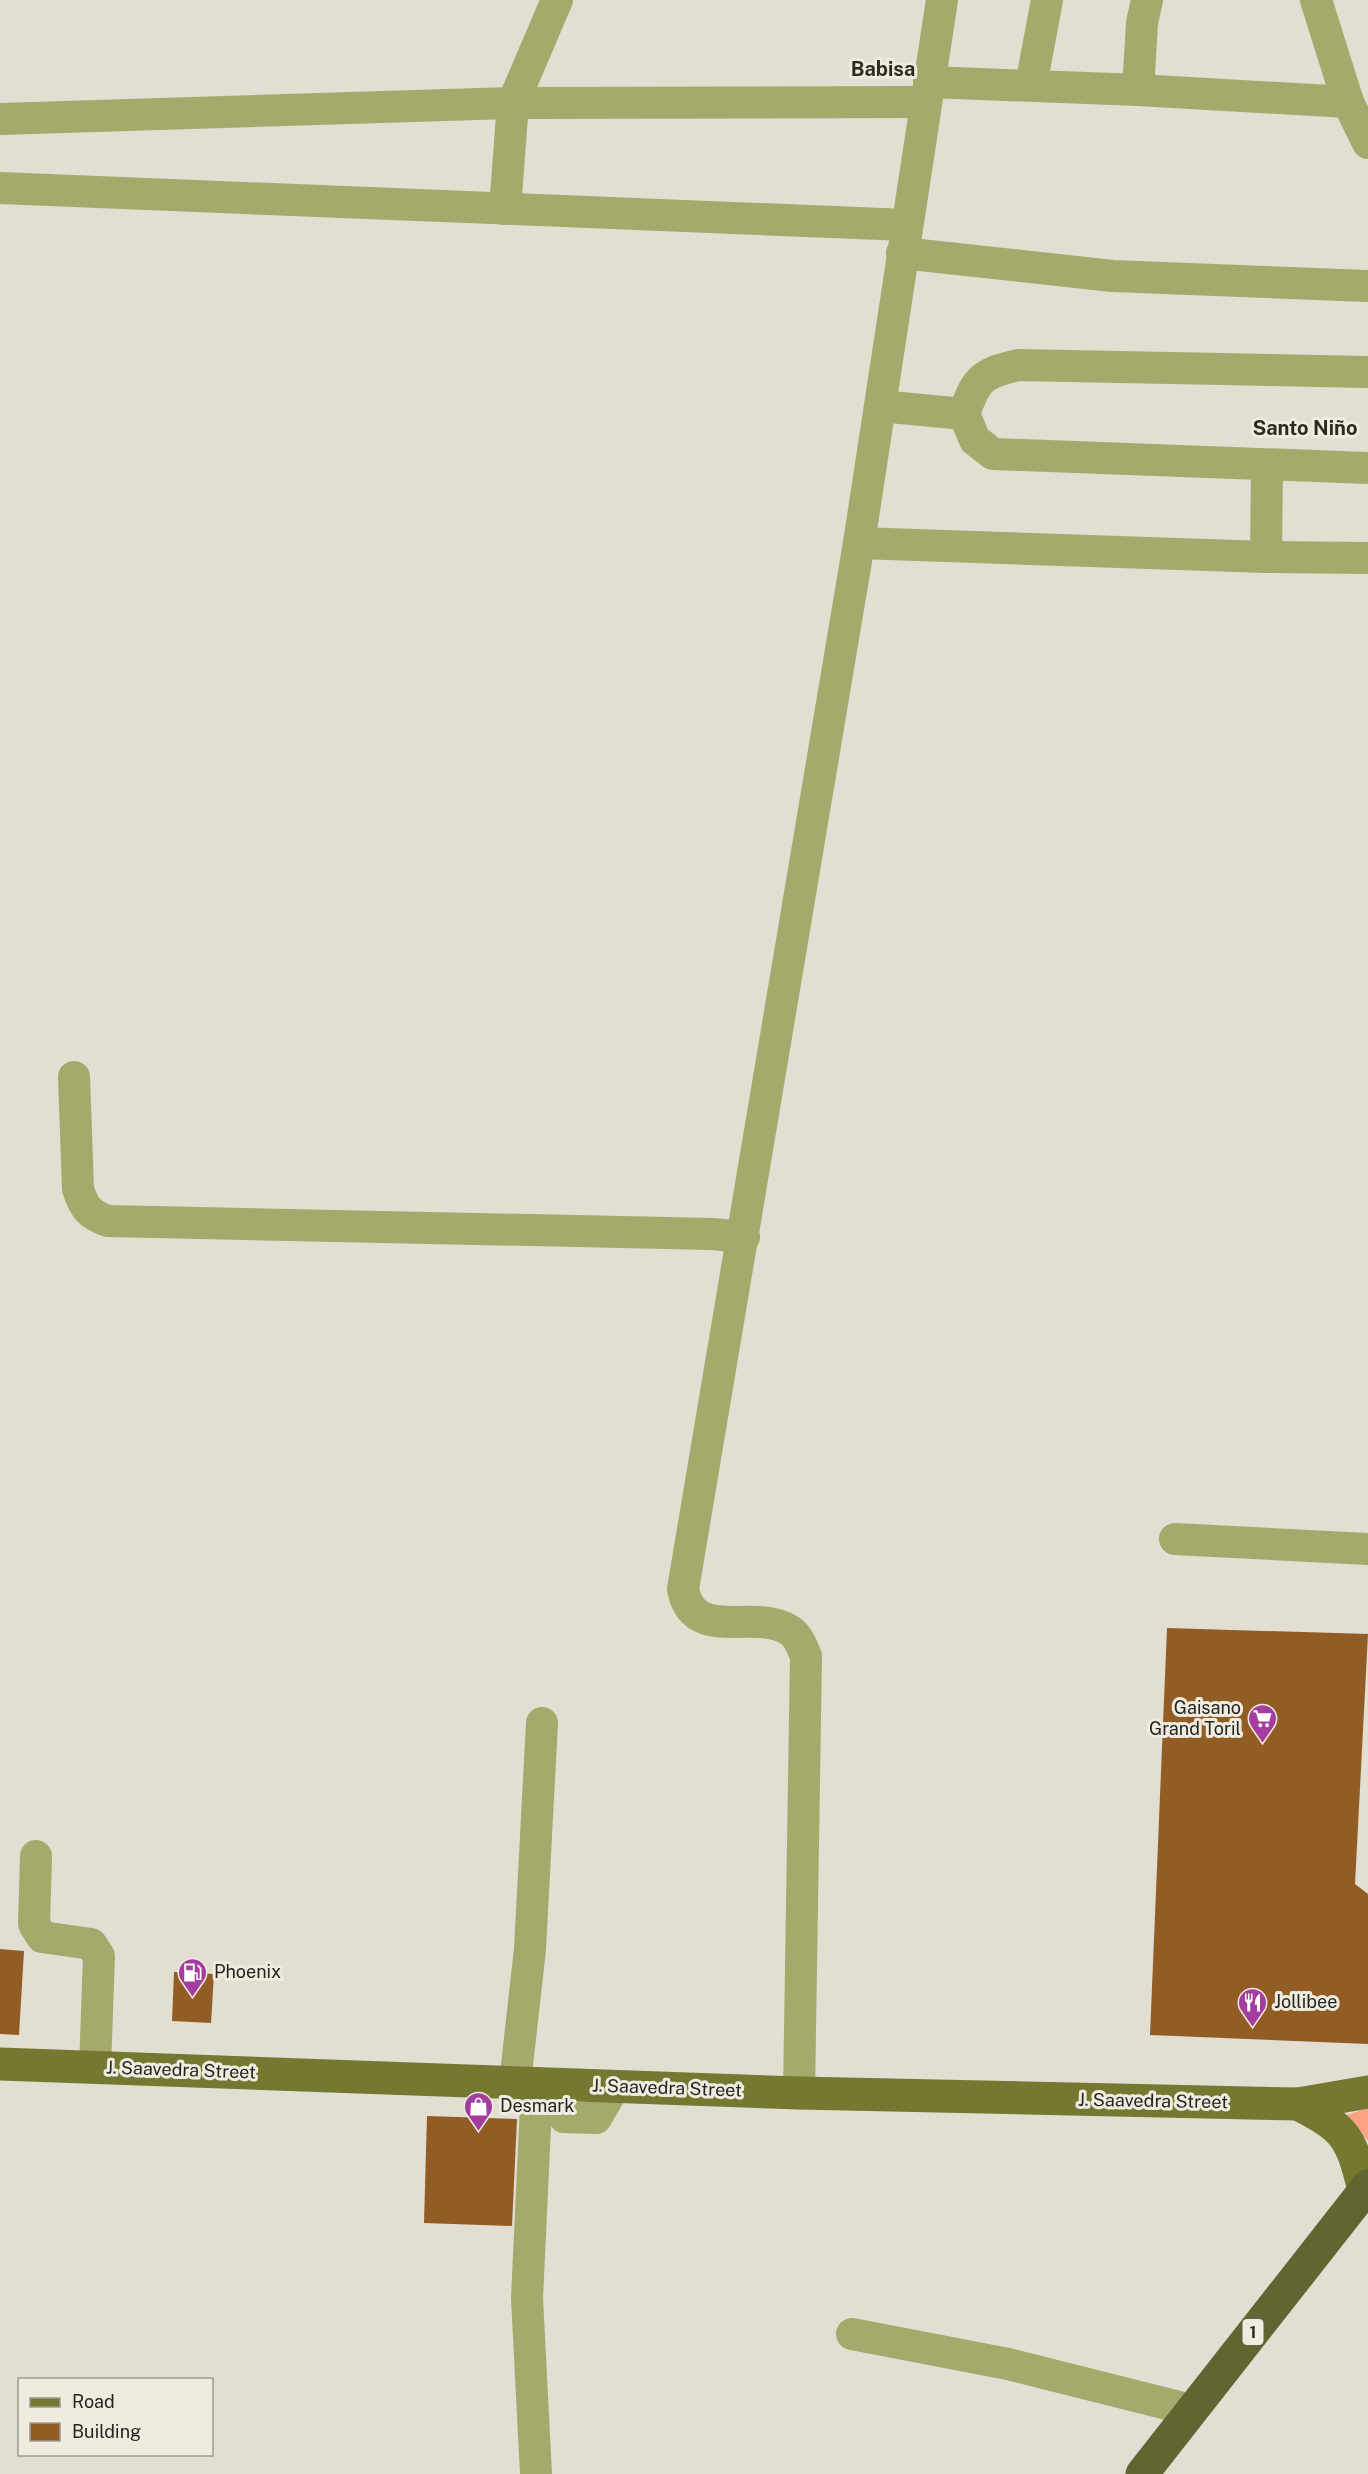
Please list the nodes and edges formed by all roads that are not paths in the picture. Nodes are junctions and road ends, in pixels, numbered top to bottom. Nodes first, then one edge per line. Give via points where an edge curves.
1 (557, 0) edge
2 (942, 0) edge
3 (1047, 0) edge
4 (1147, 0) edge
5 (1316, 0) edge
6 (1031, 86) junction
7 (1138, 90) junction
8 (927, 92) junction
9 (1348, 102) junction
10 (513, 103) junction
11 (0, 119) edge
12 (1368, 143) edge
13 (0, 188) edge
14 (505, 210) junction
15 (904, 239) junction
16 (1368, 286) edge
17 (1368, 372) edge
18 (880, 406) junction
19 (964, 414) junction
20 (1267, 466) junction
21 (1368, 468) edge
22 (859, 543) junction
23 (1266, 558) junction
24 (1368, 558) edge
25 (74, 1077) dead end
26 (744, 1237) junction
27 (1175, 1539) dead end
28 (1368, 1549) edge
29 (542, 1724) dead end
30 (36, 1856) dead end
31 (0, 2064) edge
32 (94, 2067) junction
33 (532, 2084) junction
34 (1368, 2092) edge
35 (799, 2093) junction
36 (1298, 2104) junction
37 (1366, 2188) edge
38 (852, 2334) dead end
39 (1191, 2410) junction
40 (536, 2474) edge
41 (1142, 2474) edge

1 - 10 street
2 - 8 street
3 - 6 street
4 - 7 street
5 - 9 street
6 - 7 street
6 - 8 street
7 - 9 street
8 - 10 street
8 - 15 street
9 - 12 street
10 - 11 street
10 - 14 street
13 - 14 street
14 - 15 street
15 - 16 street via 1113,276
15 - 18 street
17 - 19 street via 1018,365 990,371 972,391
18 - 19 street
18 - 22 street
19 - 20 street via 975,440 993,454
20 - 21 street
20 - 23 street
22 - 23 street
22 - 26 street
23 - 24 street
25 - 26 street via 78,1189 91,1215 108,1221
26 - 35 street via 683,1589 693,1613 707,1620 771,1624 789,1630 806,1656
27 - 28 street
29 - 33 street via 530,1948
30 - 32 street via 37,1932 42,1937 91,1944 99,1956
31 - 32 main road, J. Saavedra Street
32 - 33 main road, J. Saavedra Street
33 - 35 main road, J. Saavedra Street
33 - 40 street via 528,2298
34 - 36 main road, J. Saavedra Street
35 - 36 main road, J. Saavedra Street
36 - 37 main road, J. Saavedra Street via 1342,2131 1354,2151
37 - 39 highway, 1
38 - 39 street via 1008,2364
39 - 41 highway, 1

